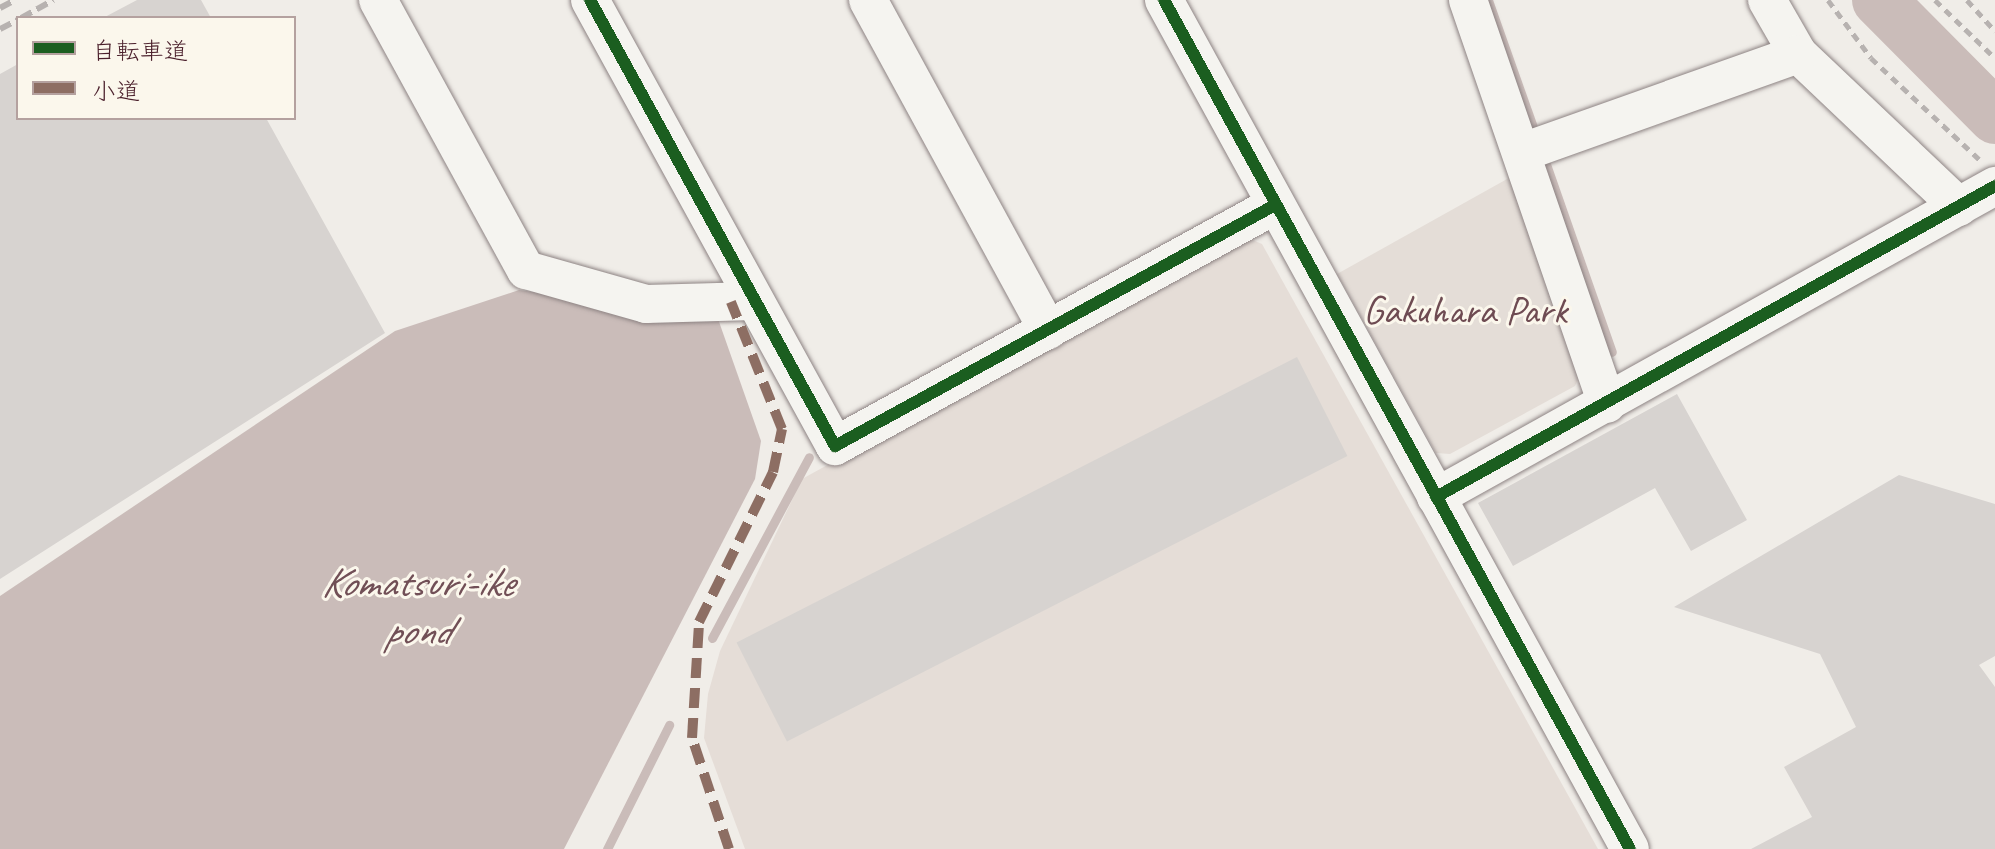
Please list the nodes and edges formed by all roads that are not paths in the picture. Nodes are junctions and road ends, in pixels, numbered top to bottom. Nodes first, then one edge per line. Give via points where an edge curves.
1 (378, 0) edge
2 (590, 0) edge
3 (868, 0) edge
4 (1164, 0) edge
5 (1468, 0) edge
6 (1767, 0) edge
7 (1798, 54) junction
8 (1523, 152) junction
9 (1992, 176) edge
10 (1275, 205) junction
11 (1959, 207) junction
12 (754, 301) junction
13 (1048, 330) junction
14 (1607, 404) junction
15 (1436, 497) junction
16 (1630, 849) edge

1 - 12 street via 526,270 646,304
2 - 12 street
3 - 13 street
4 - 10 street
5 - 8 street
6 - 7 street
7 - 8 street
7 - 11 street
8 - 14 street
9 - 11 street
10 - 13 street
10 - 15 street
11 - 14 street
12 - 13 street via 835,446
14 - 15 street
15 - 16 street

